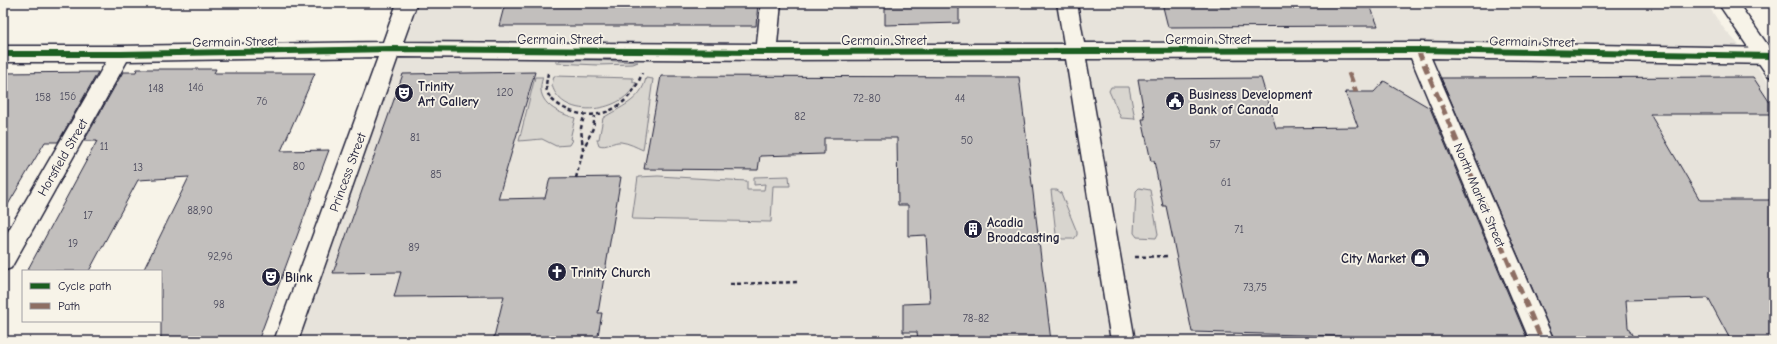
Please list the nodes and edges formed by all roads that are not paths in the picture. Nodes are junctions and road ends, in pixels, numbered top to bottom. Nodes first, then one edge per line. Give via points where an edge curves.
1 (407, 3) edge
2 (771, 3) edge
3 (1066, 3) edge
4 (1728, 3) edge
5 (390, 49) junction
6 (1418, 50) junction
7 (1074, 51) junction
8 (766, 52) junction
9 (3, 54) edge
10 (121, 54) junction
11 (1771, 60) edge
12 (3, 261) edge
13 (286, 341) edge
14 (1123, 341) edge
15 (1542, 341) edge

1 - 5 street, Princess Street
2 - 8 street
3 - 7 street
4 - 11 street
5 - 8 street, Germain Street
5 - 10 street, Germain Street
5 - 13 street, Princess Street
6 - 7 street, Germain Street
6 - 11 street, Germain Street
6 - 15 street, North Market Street
7 - 8 street, Germain Street
7 - 14 street
9 - 10 street, Germain Street
10 - 12 street, Horsfield Street

